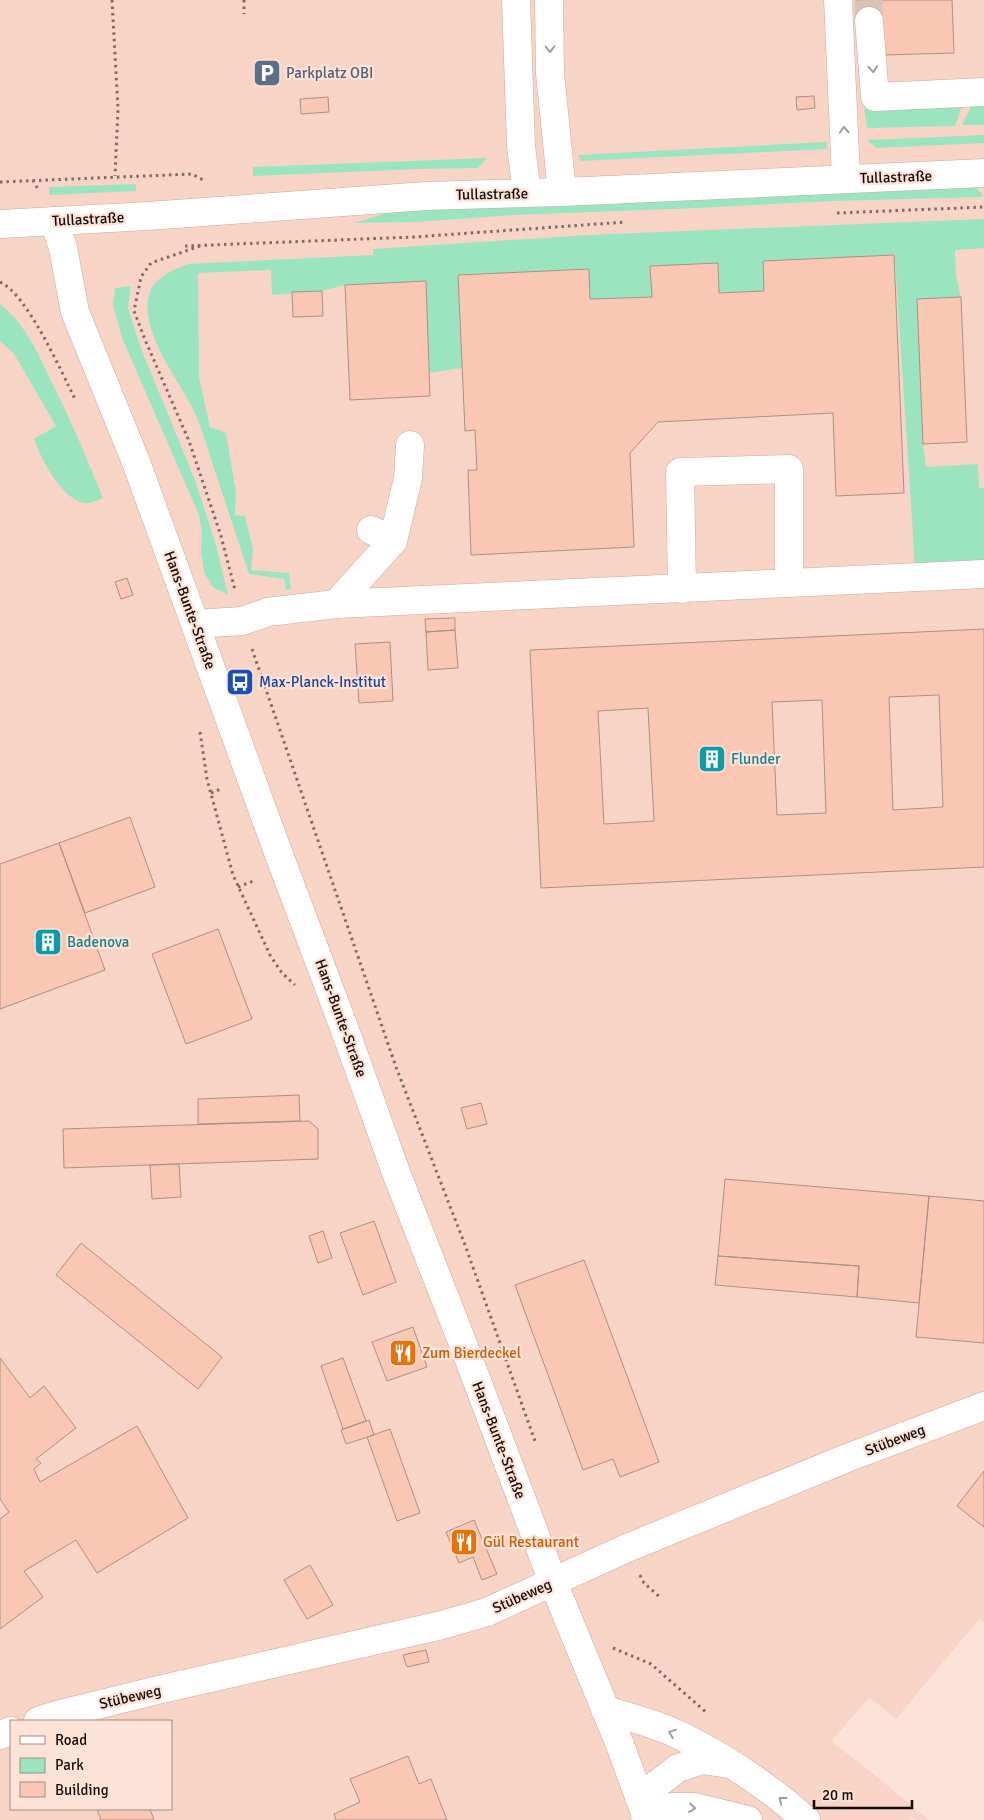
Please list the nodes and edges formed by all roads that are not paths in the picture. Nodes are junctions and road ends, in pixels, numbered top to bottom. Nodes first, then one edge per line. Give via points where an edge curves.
1 (516, 0) edge
2 (549, 0) edge
3 (838, 0) edge
4 (869, 20) tunnel mouth
5 (984, 92) edge
6 (984, 173) edge
7 (846, 178) junction
8 (562, 192) junction
9 (527, 193) junction
10 (54, 221) junction
11 (0, 224) edge
12 (410, 445) dead end
13 (984, 574) edge
14 (789, 583) junction
15 (682, 589) junction
16 (336, 604) junction
17 (195, 624) junction
18 (984, 1406) edge
19 (554, 1582) junction
20 (605, 1710) junction
21 (41, 1720) edge
22 (730, 1764) junction
23 (645, 1812) edge
24 (748, 1820) edge
25 (806, 1820) edge

1 - 9 street
2 -> 8 street via 550,74
7 -> 3 street
4 -> 5 street via 875,97
6 - 7 street, Tullastraße
7 - 8 street, Tullastraße
8 - 9 street, Tullastraße
9 - 10 street, Tullastraße via 426,196
10 - 11 street, Tullastraße
10 - 17 street, Hans-Bunte-Straße via 63,248 75,312 136,462
12 - 16 street via 408,478 382,536
13 - 14 street
14 - 15 street
14 - 15 street via 789,469 680,472
15 - 16 street
16 - 17 street via 268,612 242,621
17 - 19 street, Hans-Bunte-Straße via 397,1175
18 - 19 street, Stübeweg via 847,1458
19 - 20 street, Hans-Bunte-Straße
19 - 21 street, Stübeweg via 487,1612 442,1625
22 -> 20 street via 684,1738
20 - 23 street, Hans-Bunte-Straße
22 - 23 street via 702,1760 678,1768
25 -> 22 street via 758,1781
23 -> 24 street via 674,1807 695,1808

